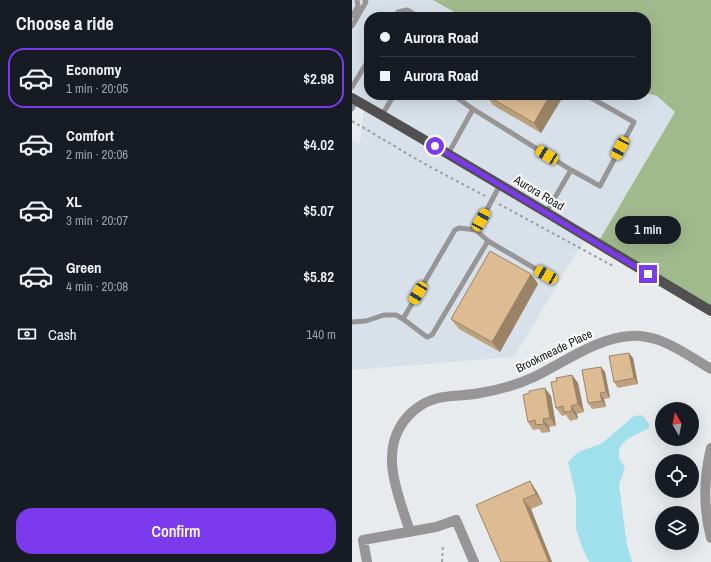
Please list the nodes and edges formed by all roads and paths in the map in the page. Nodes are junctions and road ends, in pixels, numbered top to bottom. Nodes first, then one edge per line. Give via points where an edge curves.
1 (357, 0) edge
2 (365, 0) edge
3 (398, 12) edge
4 (410, 12) edge
5 (352, 16) edge
6 (352, 26) edge
7 (364, 67) edge
8 (352, 87) edge
9 (391, 100) edge
10 (460, 100) edge
11 (595, 100) edge
12 (354, 103) edge
13 (473, 109) junction
14 (382, 116) junction
15 (352, 121) edge
16 (448, 154) junction
17 (571, 170) junction
18 (500, 185) junction
19 (492, 200) junction
20 (546, 213) junction
21 (476, 230) junction
22 (488, 241) junction
23 (616, 268) dead end
24 (546, 275) dead end
25 (711, 311) edge
26 (403, 319) junction
27 (352, 322) edge
28 (711, 369) edge
29 (711, 448) edge
30 (410, 532) junction
31 (711, 538) edge
32 (443, 545) dead end
33 (367, 562) edge
34 (442, 562) edge
35 (474, 562) edge

1 - 5 lane via 358,6
2 - 6 lane
3 - 4 lane via 407,10
7 - 8 lane
9 - 14 lane
10 - 13 lane
11 - 17 lane via 634,122 600,186
12 - 14 main road, Aurora Road
13 - 16 lane
13 - 17 lane
14 - 16 main road, Aurora Road
15 - 19 path
16 - 18 main road, Aurora Road
17 - 20 lane
18 - 19 lane
18 - 20 main road, Aurora Road
19 - 21 lane
19 - 23 path
20 - 25 main road, Aurora Road
21 - 22 lane
21 - 26 lane via 455,230
22 - 24 lane
22 - 26 lane via 432,335 427,337
26 - 27 lane via 396,315 384,315 366,321
28 - 30 street, Brookmeade Place via 662,341 625,336 603,342 523,382 480,393 437,398 418,408 408,416 400,428 392,455 393,475
29 - 31 street via 706,484
30 - 33 street via 363,540
30 - 35 street via 456,520
32 - 34 path

